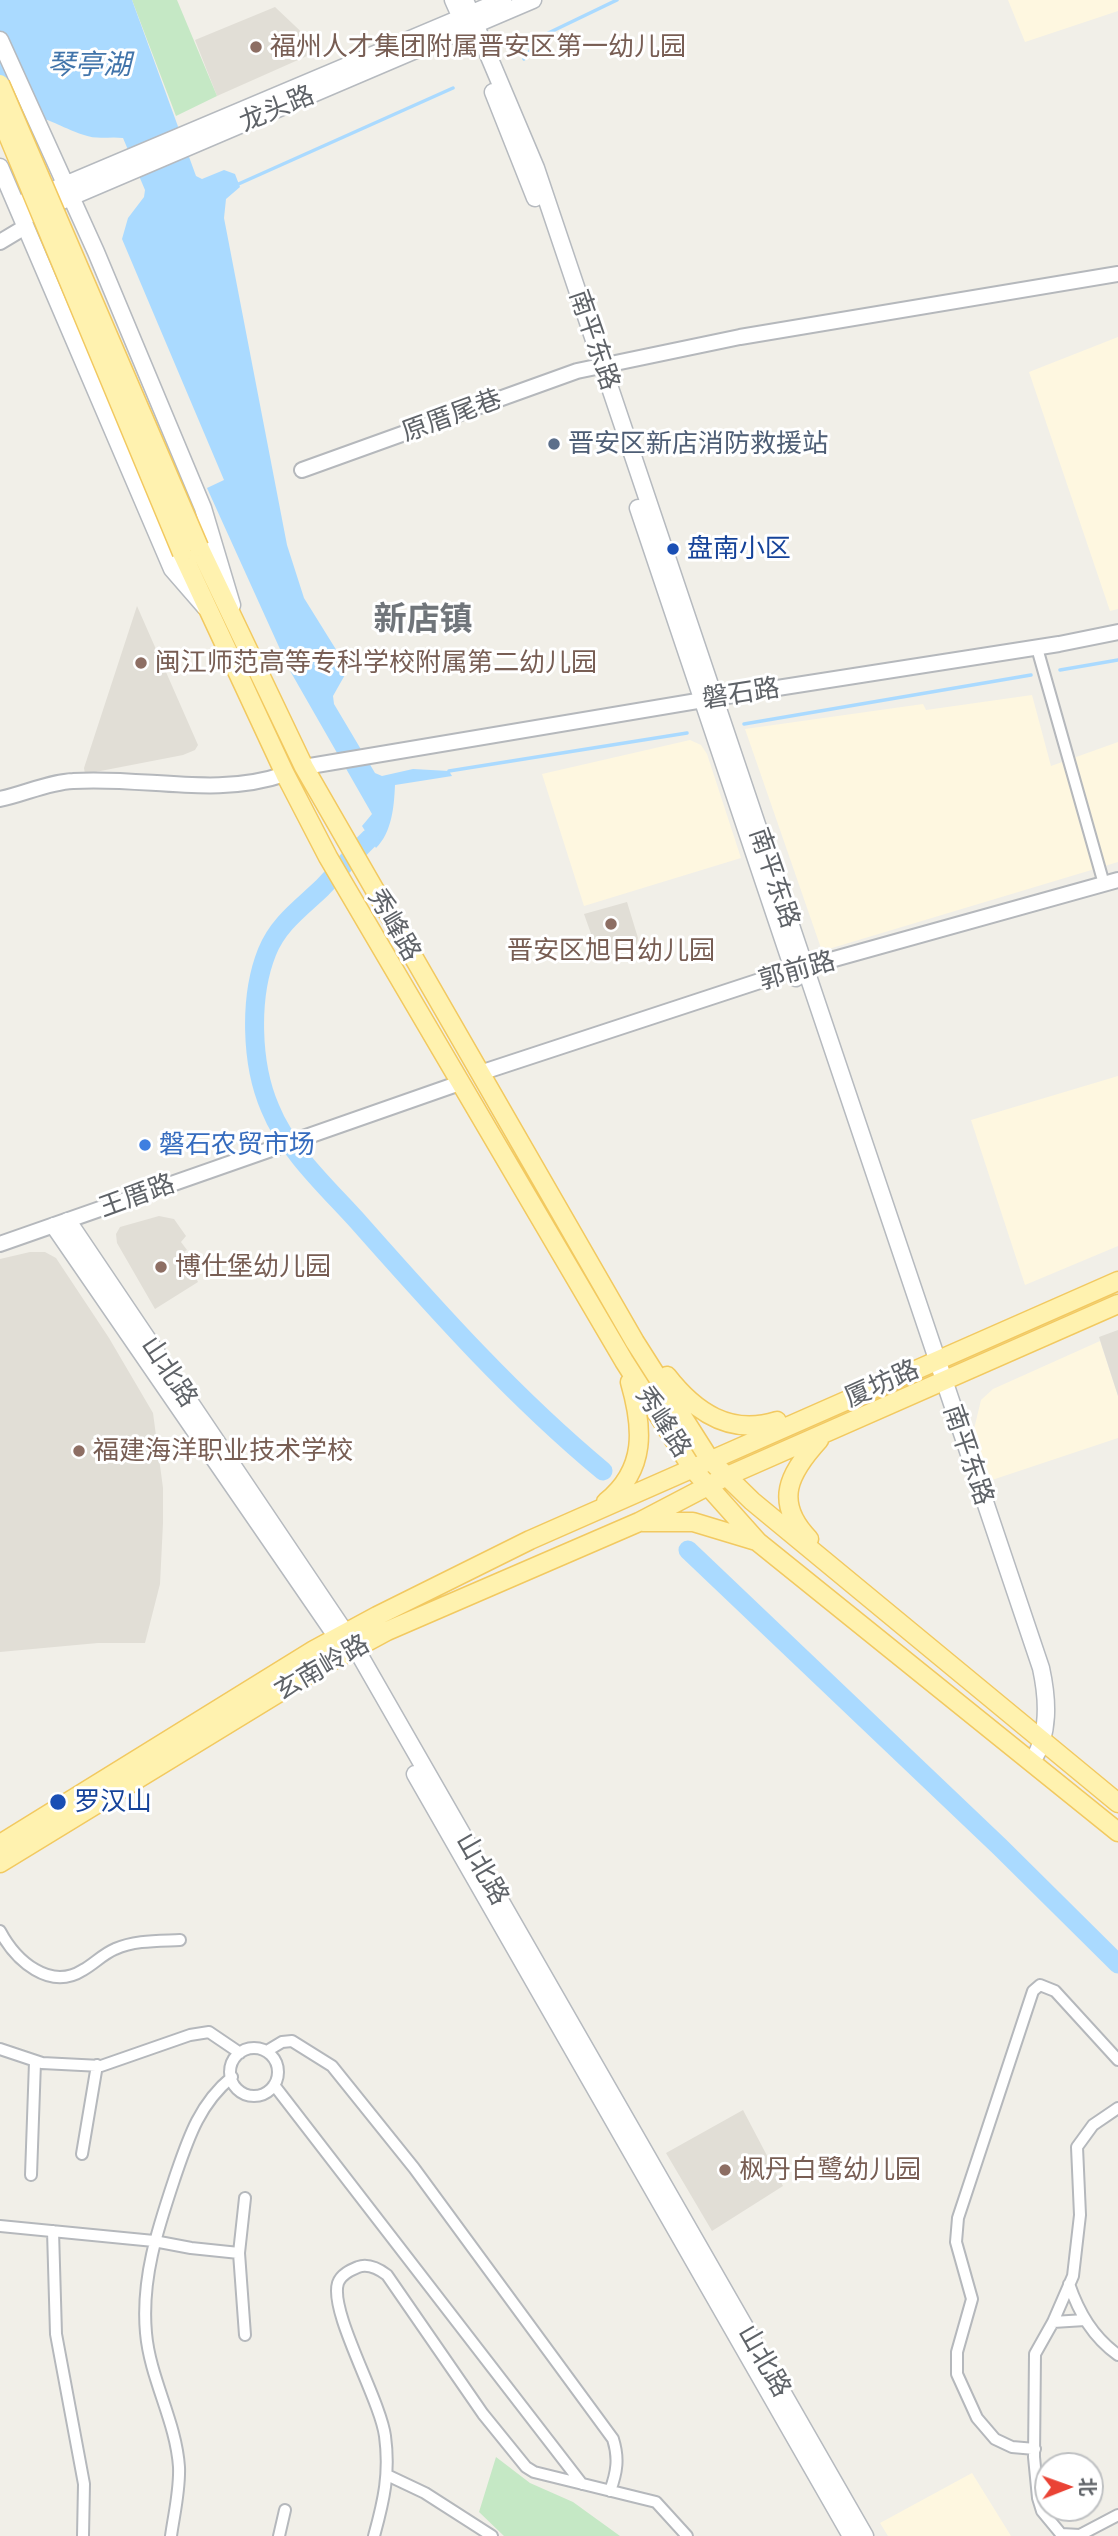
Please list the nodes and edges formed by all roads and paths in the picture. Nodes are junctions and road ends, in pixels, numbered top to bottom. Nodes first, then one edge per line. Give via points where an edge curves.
1 (453, 0) edge
2 (503, 0) edge
3 (533, 0) edge
4 (467, 17) edge
5 (0, 40) edge
6 (0, 84) edge
7 (0, 116) edge
8 (0, 167) edge
9 (67, 190) junction
10 (21, 217) junction
11 (0, 242) edge
12 (1118, 274) edge
13 (116, 302) junction
14 (69, 331) junction
15 (598, 367) junction
16 (302, 470) dead end
17 (191, 550) junction
18 (207, 608) junction
19 (239, 631) junction
20 (1118, 632) edge
21 (1037, 648) junction
22 (707, 699) junction
23 (304, 767) junction
24 (285, 774) junction
25 (0, 799) edge
26 (1111, 882) edge
27 (798, 969) junction
28 (480, 1073) junction
29 (460, 1083) junction
30 (61, 1223) junction
31 (0, 1244) edge
32 (1118, 1281) edge
33 (1118, 1304) edge
34 (635, 1342) junction
35 (624, 1361) junction
36 (932, 1363) junction
37 (939, 1382) junction
38 (812, 1415) junction
39 (824, 1435) junction
40 (710, 1460) junction
41 (692, 1468) junction
42 (725, 1477) junction
43 (708, 1485) junction
44 (647, 1489) joint
45 (592, 1514) junction
46 (668, 1515) junction
47 (758, 1542) junction
48 (831, 1566) junction
49 (346, 1642) junction
50 (1038, 1740) junction
51 (1028, 1759) junction
52 (1118, 1803) edge
53 (1118, 1832) edge
54 (0, 1844) edge
55 (0, 1863) edge
56 (0, 1931) edge
57 (180, 1940) dead end
58 (0, 2049) edge
59 (267, 2051) junction
60 (240, 2053) junction
61 (1118, 2060) edge
62 (35, 2062) junction
63 (97, 2066) junction
64 (232, 2077) junction
65 (274, 2085) junction
66 (1118, 2098) edge
67 (1115, 2109) edge
68 (82, 2154) dead end
69 (32, 2175) dead end
70 (245, 2199) dead end
71 (0, 2226) edge
72 (53, 2231) junction
73 (154, 2241) junction
74 (239, 2253) junction
75 (1069, 2284) junction
76 (1085, 2320) junction
77 (1054, 2322) junction
78 (245, 2335) dead end
79 (1118, 2355) edge
80 (1035, 2449) junction
81 (387, 2476) junction
82 (582, 2484) junction
83 (610, 2491) junction
84 (285, 2510) dead end
85 (1118, 2515) edge
86 (83, 2536) edge
87 (171, 2536) edge
88 (279, 2536) edge
89 (374, 2536) edge
90 (492, 2536) edge
91 (688, 2536) edge
92 (851, 2536) edge
93 (865, 2536) edge

1 - 4 main road, 南平东路
2 - 4 main road, 龙头路
3 - 4 main road, 龙头路
4 - 9 main road, 龙头路
4 - 15 main road, 南平东路
5 - 9 main road
6 - 17 main road, bridge
7 - 17 main road, bridge
8 - 10 main road
9 - 10 main road, 龙头路
9 - 13 main road
10 - 11 street
10 - 14 main road
12 - 15 street, 原厝尾巷 via 740,337
13 - 14 main road via 96,289 81,292 70,309
13 - 19 main road via 203,508
14 - 18 main road via 172,569
15 - 16 street, 原厝尾巷
15 - 22 main road, 南平东路
17 - 18 main road, 秀峰路
17 - 19 main road, 秀峰路
18 - 24 main road, 秀峰路
19 - 23 main road, 秀峰路
20 - 21 street, 磐石路
21 - 22 street, 磐石路
21 - 26 street
22 - 23 street, 磐石路
22 - 27 main road, 南平东路
23 - 28 main road, 秀峰路
24 - 25 street via 222,787 73,781
24 - 29 main road, 秀峰路
26 - 27 street, 郭前路
27 - 28 street, 郭前路
27 - 36 main road, 南平东路
28 - 34 main road, 秀峰路
29 - 30 street, 王厝路
29 - 35 main road, 秀峰路
30 - 31 street, 王厝路
30 - 49 main road, 山北路
32 - 36 main road, 厦坊路
33 - 37 main road, 厦坊路
34 - 38 main road via 688,1401 722,1422 756,1426
34 - 40 main road, 秀峰路
35 - 41 main road, 秀峰路
35 - 45 main road via 640,1424 638,1454 620,1491
36 - 37 main road, 南平东路
36 - 38 main road, 厦坊路
37 - 39 main road, 厦坊路
37 - 50 main road, 南平东路 via 1041,1668 1046,1704
38 - 40 main road, 厦坊路
39 - 42 main road, 厦坊路
39 - 48 main road via 796,1466 788,1498 798,1528
40 - 41 main road, 厦坊路
40 - 42 main road, 秀峰路
41 - 43 main road, 秀峰路
41 - 44 main road, 厦坊路
42 - 43 main road, 厦坊路
42 - 48 main road, 秀峰路
43 - 46 main road, 厦坊路
43 - 47 main road, 秀峰路
44 - 45 main road, 玄南岭路
45 - 49 main road, 玄南岭路 via 530,1540
46 - 47 main road
46 - 49 main road, 玄南岭路 via 639,1522
47 - 51 main road, 秀峰路
48 - 50 main road, 秀峰路
49 - 54 main road, 玄南岭路
49 - 55 main road, 玄南岭路
49 - 92 main road, 山北路
49 - 93 main road, 山北路
50 - 51 main road, 南平东路
50 - 52 main road, 秀峰路
51 - 53 main road, 秀峰路
56 - 57 street via 24,1963 42,1974 65,1978 113,1949
58 - 62 street
59 - 60 street via 255,2048
59 - 65 street via 279,2072
59 - 83 street via 292,2041 332,2066 414,2168 612,2439 618,2454
60 - 63 street via 209,2032
60 - 64 street via 231,2065
61 - 80 street via 1055,1991 1040,1985 1032,1991 958,2218 956,2242 972,2299 957,2352 957,2374 977,2418 995,2439 1012,2447
62 - 63 street
62 - 69 street
63 - 68 street
64 - 65 street via 240,2091 250,2096 259,2096
64 - 73 street via 216,2090 192,2126
65 - 82 street
66 - 67 street
67 - 75 street via 1093,2125 1077,2147 1080,2215
70 - 74 street
71 - 72 street
72 - 73 street
72 - 86 street via 56,2334 84,2484
73 - 74 street
73 - 87 street via 146,2330 150,2363 179,2467
74 - 78 street
75 - 76 street
75 - 77 street
76 - 77 street
76 - 79 street
77 - 80 street via 1035,2354
80 - 85 street via 1038,2498 1056,2530 1067,2536 1080,2535
81 - 82 street via 379,2408 339,2301 338,2283 346,2272 363,2265 377,2267 387,2276 483,2414 526,2467
81 - 89 street
81 - 90 street via 425,2493
82 - 83 street
83 - 91 street via 656,2502
84 - 88 street

